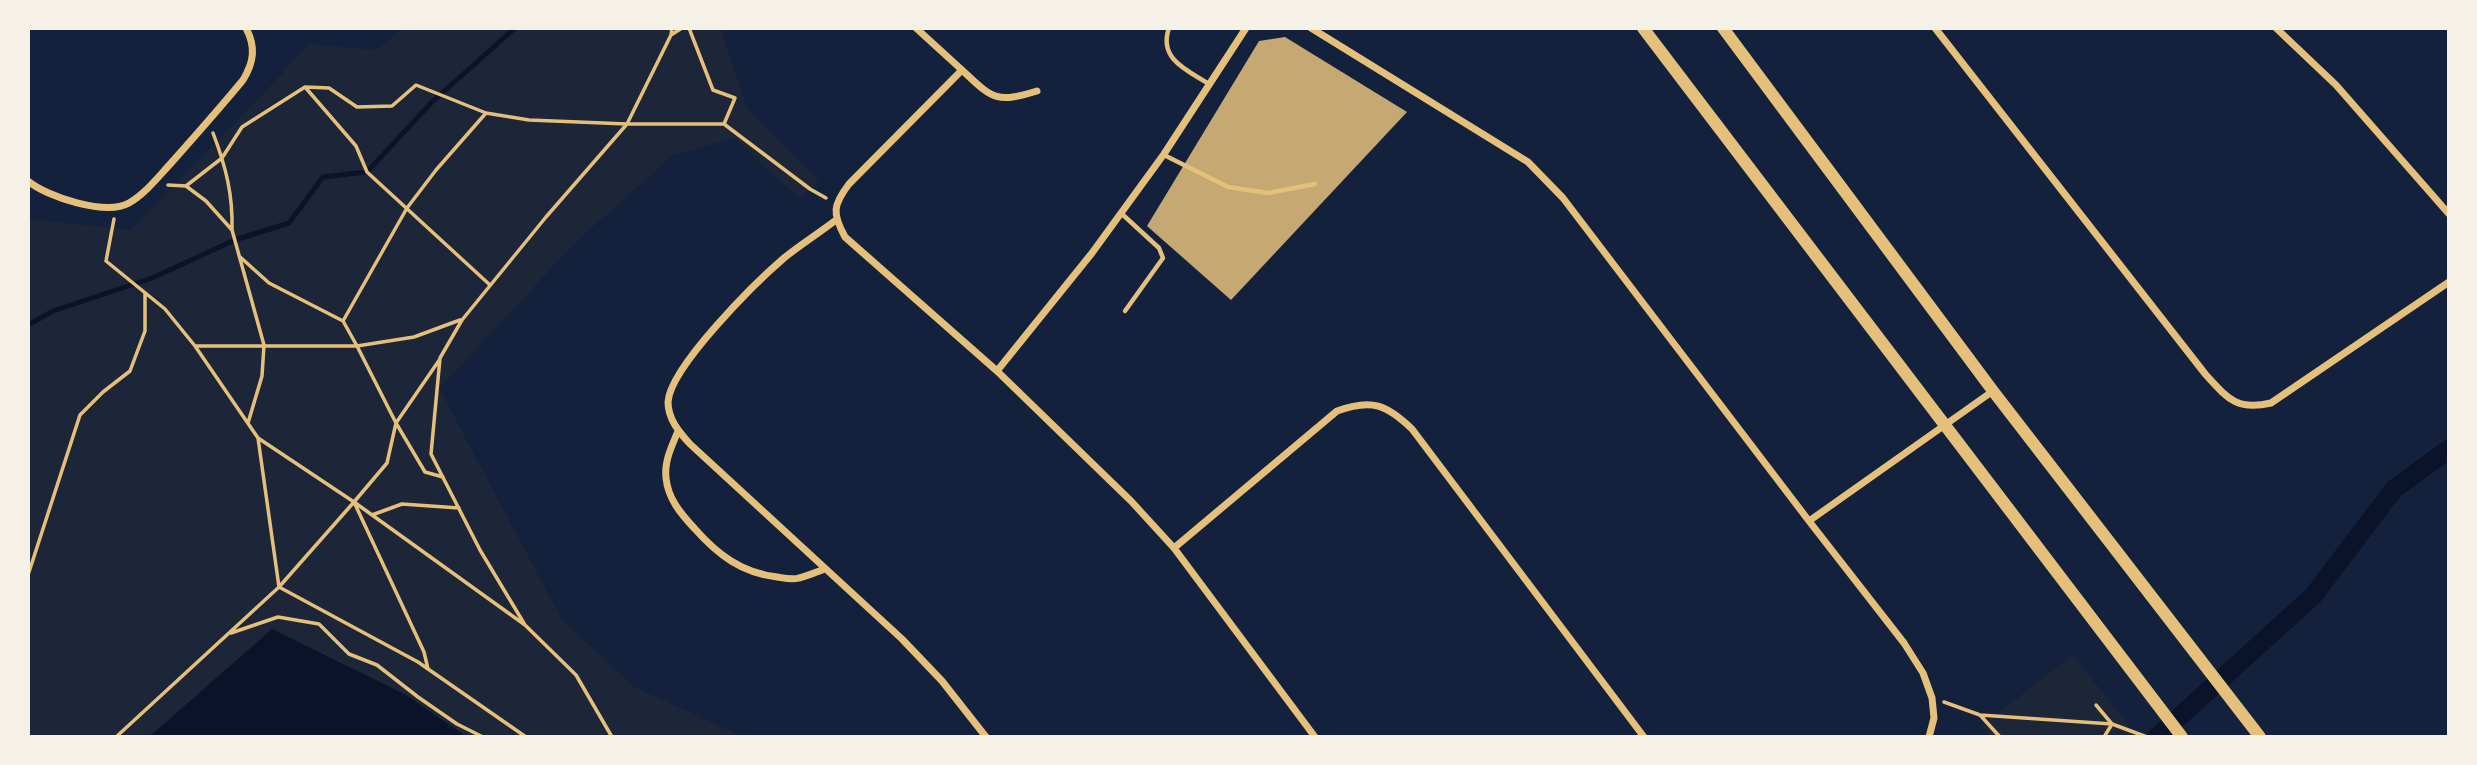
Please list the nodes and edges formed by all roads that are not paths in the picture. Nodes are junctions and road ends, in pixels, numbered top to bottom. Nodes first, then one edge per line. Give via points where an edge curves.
1 (246, 28) edge
2 (916, 28) edge
3 (1169, 28) edge
4 (1247, 28) edge
5 (1311, 28) edge
6 (1643, 28) edge
7 (1723, 28) edge
8 (1935, 28) edge
9 (2276, 28) edge
10 (962, 70) junction
11 (1210, 84) junction
12 (1037, 92) dead end
13 (1164, 154) junction
14 (28, 181) edge
15 (1315, 184) dead end
16 (1121, 213) junction
17 (2449, 214) edge
18 (836, 220) junction
19 (2449, 282) edge
20 (1125, 311) dead end
21 (997, 371) junction
22 (1993, 391) junction
23 (1944, 426) junction
24 (678, 431) junction
25 (1808, 522) junction
26 (1174, 548) junction
27 (825, 569) junction
28 (986, 737) edge
29 (1315, 737) edge
30 (1644, 737) edge
31 (1929, 737) edge
32 (2182, 737) edge
33 (2260, 737) edge

1 - 14 street via 253,41 250,69 208,122 129,203 115,208 62,199
2 - 10 street
3 - 11 lane via 1166,50
4 - 11 street
5 - 25 street via 1528,162 1608,255
6 - 23 street
7 - 22 street
8 - 19 street via 2228,398 2252,408 2271,403
9 - 17 street via 2336,85
10 - 12 street via 986,93 997,97
10 - 18 street via 849,184 837,204
11 - 13 street
13 - 15 lane via 1228,187 1268,193
13 - 16 street
16 - 20 lane via 1159,248 1163,258
16 - 21 street
18 - 21 street via 845,237
18 - 24 street via 784,258 682,367 670,388 668,405
21 - 26 street
22 - 23 street
22 - 33 street
23 - 25 street
23 - 32 street
24 - 27 street
24 - 27 street via 667,461 669,493 708,544 729,562 767,576 797,579
25 - 31 street via 1923,673 1934,718
26 - 29 street
26 - 30 street via 1338,411 1360,404 1383,407 1412,429
27 - 28 street via 902,639

